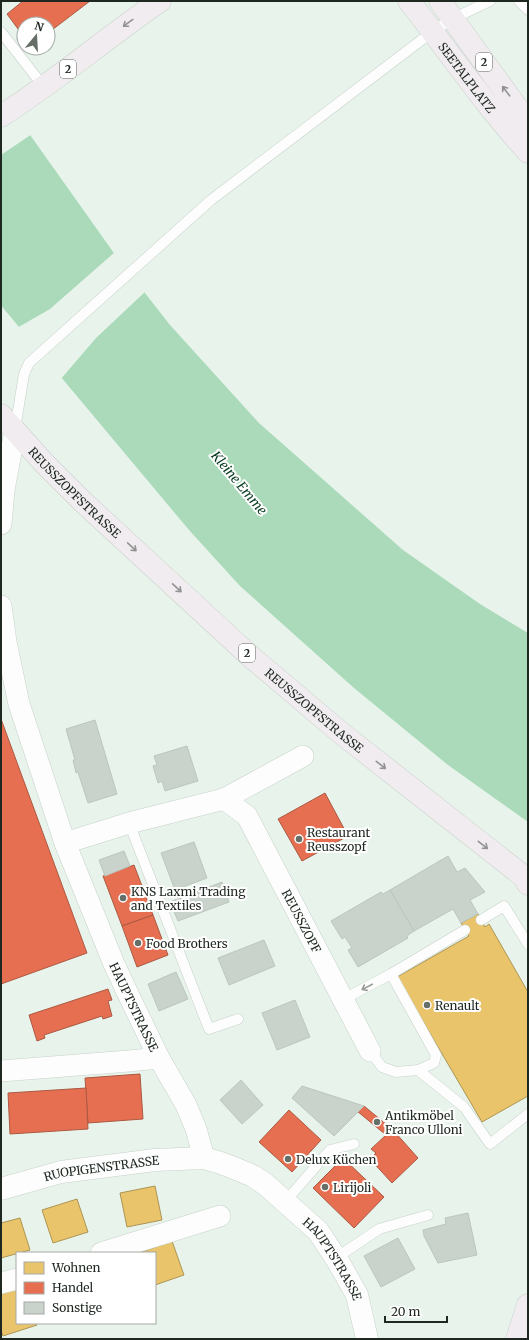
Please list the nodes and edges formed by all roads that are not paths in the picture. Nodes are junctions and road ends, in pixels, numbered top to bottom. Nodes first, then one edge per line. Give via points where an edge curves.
1 (160, 1) edge
2 (409, 1) edge
3 (440, 1) edge
4 (490, 1) edge
5 (519, 1) edge
6 (528, 10) edge
7 (452, 19) junction
8 (1, 32) edge
9 (432, 32) junction
10 (44, 88) junction
11 (1, 116) edge
12 (528, 123) edge
13 (528, 152) edge
14 (1, 414) edge
15 (15, 431) junction
16 (1, 524) edge
17 (1, 606) edge
18 (303, 756) dead end
19 (224, 799) junction
20 (130, 823) junction
21 (65, 843) junction
22 (526, 879) edge
23 (481, 920) dead end
24 (465, 930) dead end
25 (528, 944) edge
26 (391, 974) junction
27 (342, 1000) junction
28 (238, 1019) dead end
29 (370, 1051) joint
30 (159, 1058) junction
31 (418, 1070) junction
32 (1, 1071) edge
33 (528, 1114) edge
34 (354, 1144) dead end
35 (204, 1158) junction
36 (1, 1189) edge
37 (285, 1202) junction
38 (428, 1215) dead end
39 (220, 1216) dead end
40 (104, 1252) edge
41 (336, 1258) junction
42 (16, 1279) edge
43 (1, 1284) edge
44 (528, 1305) edge
45 (367, 1339) edge
46 (517, 1339) edge

1 -> 10 main road, 2
2 - 9 main road, SEETALPLATZ
3 - 7 main road, 2
4 - 7 lane
5 - 6 lane
7 - 9 lane
12 -> 7 main road, 2
8 - 10 lane
9 - 13 main road, SEETALPLATZ
9 - 15 lane via 211,200 32,360 24,374
10 - 11 main road, 2
14 - 15 main road, 2
15 - 16 street via 4,486
15 -> 22 main road, REUSSZOPFSTRASSE / 2 via 82,501 250,656 341,733
17 - 21 street, HAUPTSTRASSE via 19,704
18 - 19 street
19 - 20 street
19 - 27 street, REUSSZOPF via 247,816
20 - 21 street
20 - 28 lane via 209,1029
21 - 30 street, HAUPTSTRASSE via 114,964
23 - 25 lane via 504,906
24 - 26 lane
26 -> 27 lane
26 - 31 lane via 436,1055 434,1063
27 - 29 street, REUSSZOPF
29 - 31 lane via 382,1067 396,1072
30 - 32 street
30 - 35 street, HAUPTSTRASSE via 186,1105
31 - 33 lane via 464,1107 490,1144
34 - 37 lane via 330,1150
35 - 36 street, RUOPIGENSTRASSE via 155,1160 62,1172
35 - 37 street, HAUPTSTRASSE via 253,1176
37 - 41 street, HAUPTSTRASSE via 318,1231
38 - 41 lane via 379,1229
39 - 40 street
41 - 45 street, HAUPTSTRASSE via 357,1295
42 - 43 street
44 - 46 main road

